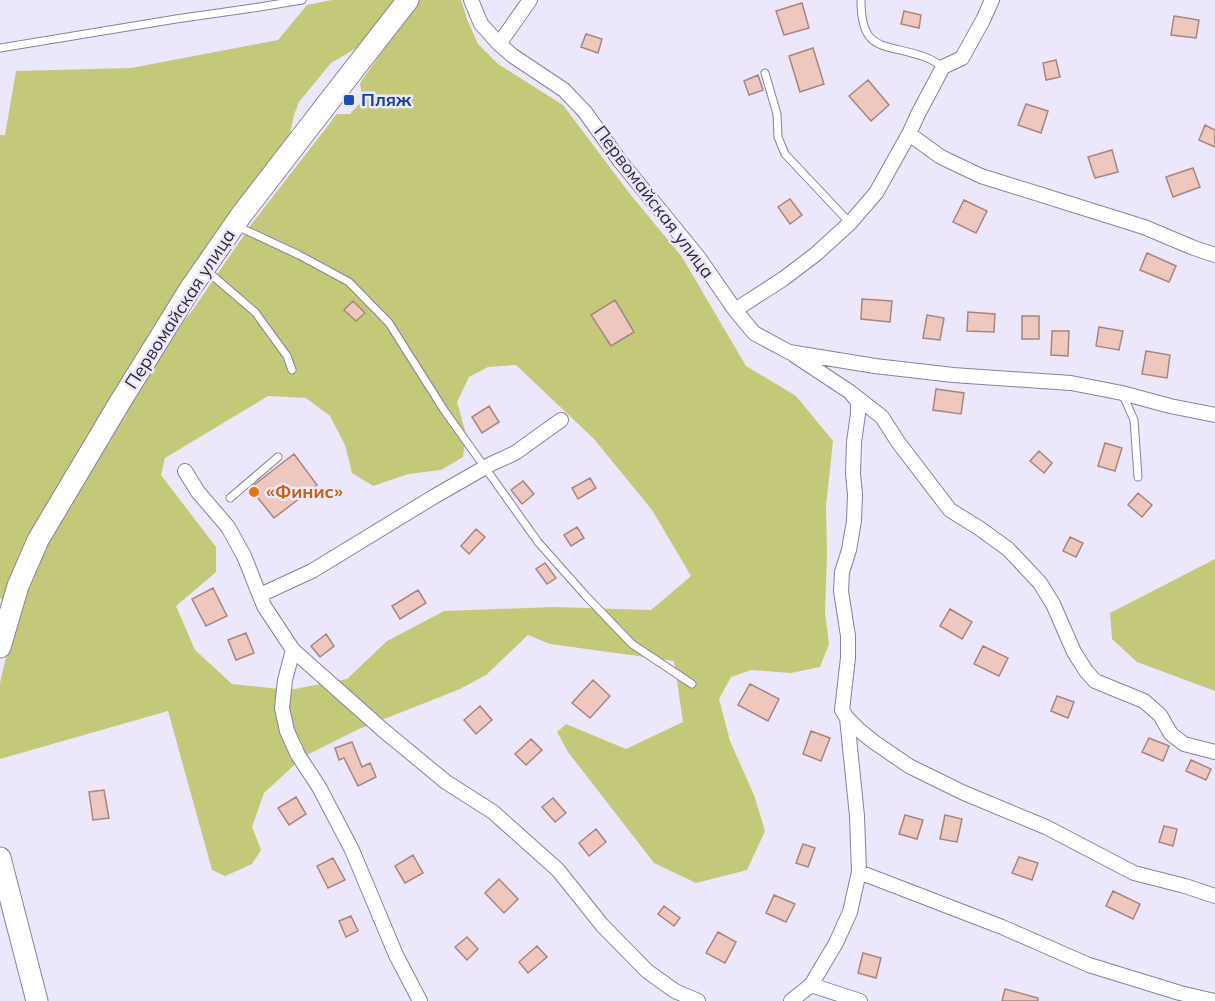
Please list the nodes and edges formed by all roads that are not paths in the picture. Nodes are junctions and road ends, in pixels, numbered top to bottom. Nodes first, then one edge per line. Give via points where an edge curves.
1 (302, 0) edge
2 (408, 0) edge
3 (471, 0) edge
4 (530, 0) edge
5 (861, 0) edge
6 (992, 0) edge
7 (499, 44) junction
8 (0, 48) edge
9 (943, 67) junction
10 (765, 73) dead end
11 (909, 134) junction
12 (850, 223) junction
13 (235, 225) junction
14 (1215, 255) edge
15 (204, 269) junction
16 (735, 310) junction
17 (789, 352) junction
18 (292, 370) dead end
19 (850, 392) junction
20 (1122, 393) junction
21 (1215, 415) edge
22 (561, 420) dead end
23 (278, 457) dead end
24 (485, 467) junction
25 (185, 471) dead end
26 (1138, 477) dead end
27 (230, 498) dead end
28 (260, 595) junction
29 (0, 647) edge
30 (293, 650) junction
31 (692, 684) dead end
32 (847, 718) junction
33 (1215, 752) edge
34 (0, 858) edge
35 (859, 872) junction
36 (1215, 896) edge
37 (811, 985) junction
38 (37, 1001) edge
39 (420, 1001) edge
40 (698, 1001) edge
41 (791, 1001) edge
42 (860, 1001) edge
43 (1214, 1001) edge

1 - 8 lane
2 - 13 main road, Первомайская улица
3 - 7 street, Первомайская улица via 481,24
4 - 7 street
5 - 9 lane via 869,38 882,46 924,56
6 - 9 street via 962,58
7 - 16 street, Первомайская улица via 564,90 585,112
9 - 11 street
10 - 12 lane via 785,154
11 - 12 street via 876,193
11 - 14 street via 941,158 981,176 1144,227
12 - 16 street via 783,279
13 - 15 main road, Первомайская улица
13 - 24 lane via 349,282 389,323
15 - 18 lane via 255,312 287,356
15 - 29 main road, Первомайская улица via 38,540 18,586
16 - 17 street, Первомайская улица via 754,333
17 - 19 street, Первомайская улица
17 - 20 street, Первомайская улица via 974,377 1071,383
19 - 32 street via 858,402 858,414 853,452 854,521 841,591 848,636 842,710
19 - 33 street, Первомайская улица via 882,417 950,510 1008,549 1040,583 1074,652 1095,681 1144,701 1184,744
20 - 21 street, Первомайская улица
20 - 26 lane via 1134,420
22 - 24 street via 515,453
23 - 27 lane
24 - 28 street via 312,571
24 - 31 lane via 538,542 585,595 632,644
25 - 28 street via 228,527
28 - 30 street
30 - 39 street via 282,708 287,731 352,850
30 - 40 street via 392,738 446,782 493,812 558,870 602,925 647,971 675,991
32 - 35 street
32 - 36 street via 909,766 964,793 1046,827 1134,873
34 - 38 main road
35 - 37 street via 850,912
35 - 43 street via 1089,965
37 - 41 street
37 - 42 street

